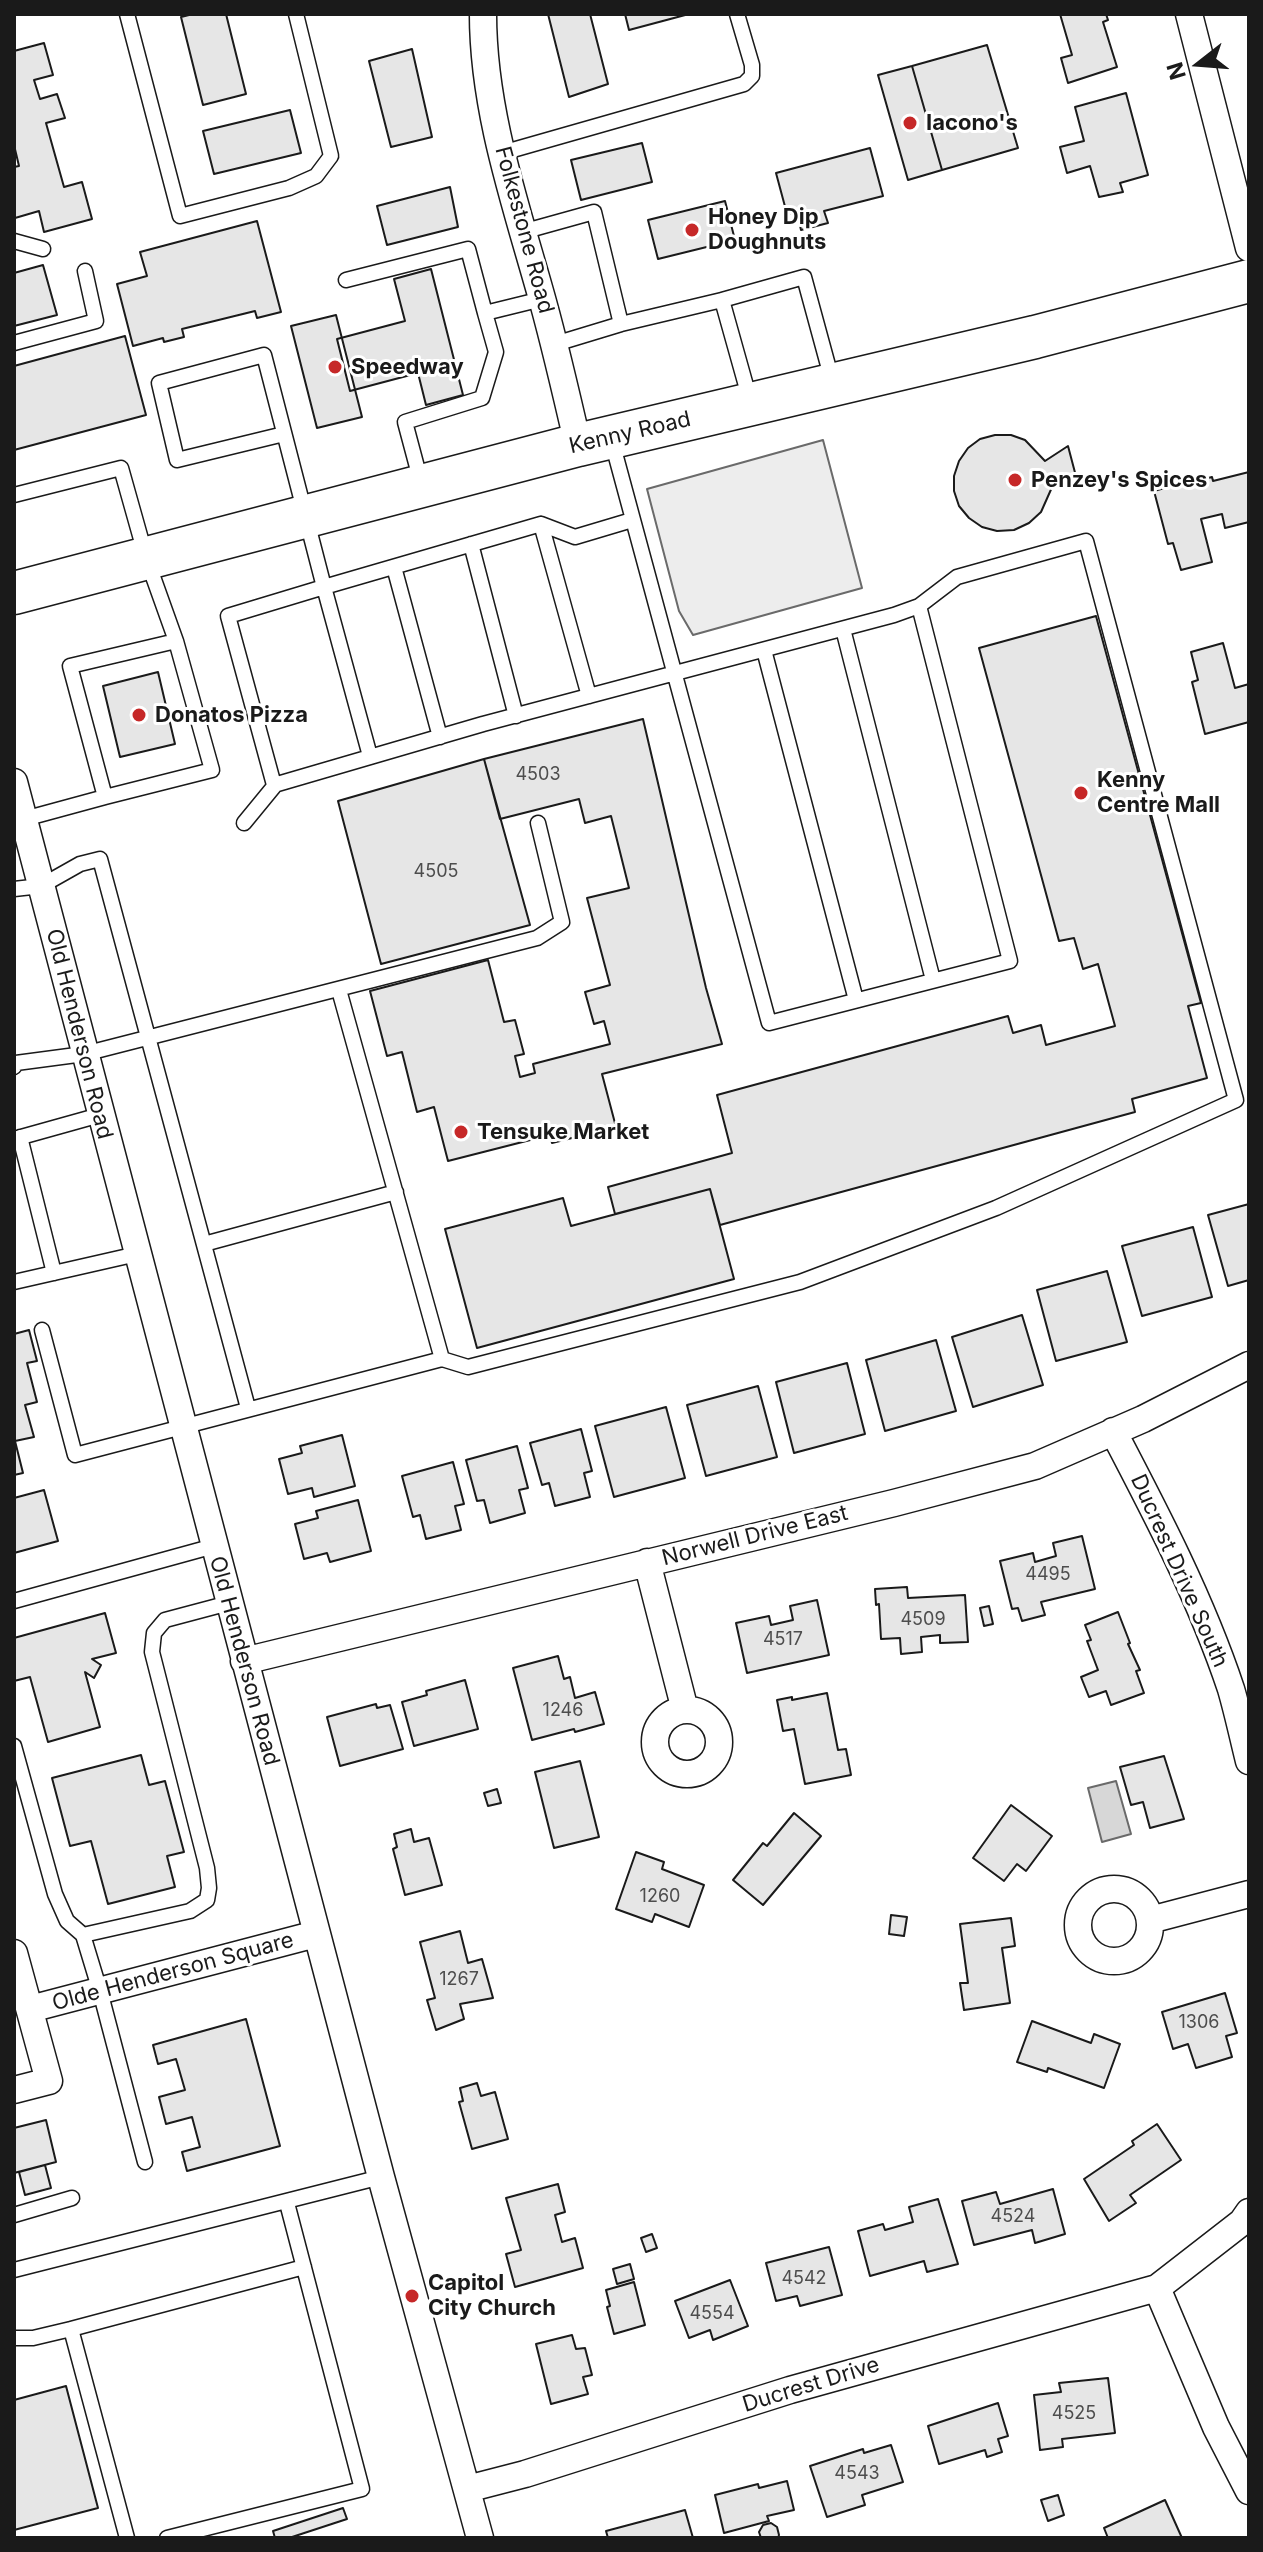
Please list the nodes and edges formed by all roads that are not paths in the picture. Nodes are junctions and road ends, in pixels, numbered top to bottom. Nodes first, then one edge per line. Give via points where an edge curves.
1 (127, 14) edge
2 (296, 14) edge
3 (483, 14) edge
4 (737, 14) edge
5 (1189, 14) edge
6 (502, 153) junction
7 (1241, 184) edge
8 (522, 232) junction
9 (14, 241) edge
10 (1249, 248) edge
11 (43, 249) dead end
12 (85, 271) dead end
13 (346, 280) dead end
14 (1249, 281) edge
15 (542, 299) junction
16 (722, 300) junction
17 (485, 313) junction
18 (621, 324) junction
19 (14, 343) edge
20 (555, 344) junction
21 (833, 385) junction
22 (751, 404) junction
23 (284, 434) junction
24 (594, 441) junction
25 (422, 486) junction
26 (14, 495) edge
27 (305, 515) junction
28 (632, 520) junction
29 (541, 524) junction
30 (471, 544) junction
31 (146, 557) junction
32 (394, 567) junction
33 (324, 587) junction
34 (14, 593) edge
35 (919, 606) junction
36 (843, 629) junction
37 (176, 641) junction
38 (764, 650) junction
39 (674, 674) junction
40 (589, 696) junction
41 (516, 716) junction
42 (440, 737) junction
43 (370, 756) junction
44 (14, 782) edge
45 (276, 784) junction
46 (105, 797) junction
47 (24, 819) junction
48 (244, 823) dead end
49 (538, 823) dead end
50 (41, 886) junction
51 (14, 889) edge
52 (933, 980) junction
53 (339, 990) junction
54 (856, 1000) junction
55 (149, 1037) junction
56 (84, 1054) junction
57 (15, 1064) edge
58 (100, 1115) junction
59 (17, 1138) edge
60 (396, 1192) junction
61 (204, 1244) junction
62 (137, 1254) junction
63 (54, 1273) junction
64 (14, 1282) edge
65 (42, 1330) dead end
66 (442, 1359) junction
67 (1249, 1365) edge
68 (248, 1408) junction
69 (182, 1426) junction
70 (1113, 1431) junction
71 (214, 1546) junction
72 (647, 1562) junction
73 (14, 1601) edge
74 (229, 1603) junction
75 (244, 1661) junction
76 (685, 1710) dead end
77 (14, 1746) edge
78 (1249, 1761) edge
79 (1249, 1894) edge
80 (1150, 1920) dead end
81 (316, 1934) junction
82 (83, 1935) junction
83 (14, 1953) edge
84 (100, 1991) junction
85 (30, 2009) junction
86 (14, 2090) edge
87 (145, 2162) dead end
88 (381, 2177) junction
89 (72, 2198) dead end
90 (287, 2203) junction
91 (1249, 2212) edge
92 (14, 2215) edge
93 (304, 2267) junction
94 (14, 2270) edge
95 (1157, 2288) junction
96 (71, 2329) junction
97 (14, 2338) edge
98 (467, 2489) junction
99 (1249, 2491) edge
100 (127, 2538) edge
101 (167, 2538) edge
102 (480, 2538) edge

1 - 2 lane via 180,216 289,188 316,176 331,156
3 - 6 street, Folkestone Road via 488,88
4 - 6 lane via 752,65 752,76 744,84
5 - 7 street
6 - 8 street, Folkestone Road
7 - 10 street
8 - 15 street, Folkestone Road
8 - 18 lane via 594,212
9 - 11 lane
12 - 19 lane via 96,321
13 - 17 lane via 468,249
14 - 21 main road, Kenny Road
15 - 17 lane
15 - 20 street, Folkestone Road
16 - 18 lane
16 - 21 lane via 804,277
16 - 22 lane
17 - 25 lane via 496,352 482,398 405,422
18 - 20 lane
20 - 24 street, Folkestone Road
21 - 22 main road, Kenny Road
22 - 24 main road, Kenny Road
23 - 23 lane via 264,355 159,383 177,460
23 - 27 lane
24 - 25 main road, Kenny Road
24 - 28 lane
25 - 27 main road, Kenny Road
26 - 31 lane via 121,468
27 - 31 main road, Kenny Road
27 - 33 lane
28 - 29 lane via 575,537
28 - 39 lane
29 - 30 lane
29 - 40 lane
30 - 32 lane
30 - 41 lane
31 - 34 main road, Kenny Road
31 - 37 lane
32 - 33 lane
32 - 42 lane
33 - 43 lane
33 - 45 lane via 228,616
35 - 36 lane
35 - 52 lane via 1010,961
35 - 66 lane via 957,577 1086,541 1236,1100 996,1208 800,1282 468,1367
36 - 38 lane
36 - 52 lane
37 - 46 lane via 212,770
37 - 46 lane via 70,666
38 - 39 lane
38 - 54 lane
39 - 40 lane
39 - 54 lane via 769,1023
40 - 41 lane
41 - 42 lane
42 - 43 lane
43 - 45 lane
44 - 47 street, Old Henderson Road
45 - 48 lane
46 - 47 lane
47 - 50 street, Old Henderson Road
49 - 53 lane via 562,922 537,938
50 - 51 lane
50 - 55 lane via 100,859
50 - 56 street, Old Henderson Road
52 - 54 lane
53 - 55 lane
53 - 60 lane
55 - 56 lane
55 - 61 lane
56 - 57 lane
56 - 58 street, Old Henderson Road
58 - 59 lane
58 - 62 street, Old Henderson Road
59 - 63 lane
60 - 61 lane
60 - 66 lane
61 - 68 lane
62 - 63 lane
62 - 69 street, Old Henderson Road
63 - 64 lane
65 - 69 lane via 75,1455
66 - 68 lane
67 - 70 street, Norwell Drive East
68 - 69 lane
69 - 71 street, Old Henderson Road
70 - 72 street, Norwell Drive East via 1035,1466
70 - 78 street, Ducrest Drive South via 1198,1603 1231,1691
71 - 73 lane
71 - 74 street, Old Henderson Road
72 - 75 street, Norwell Drive East
72 - 76 street
74 - 75 street, Old Henderson Road
74 - 82 lane via 165,1620 154,1633 152,1652 207,1868 207,1900 190,1911
75 - 81 street, Old Henderson Road
77 - 82 lane via 55,1894 67,1921
79 - 80 street
81 - 84 street, Olde Henderson Square
81 - 88 street, Old Henderson Road
82 - 84 lane
83 - 85 street, Olde Henderson Square
84 - 85 street, Olde Henderson Square
84 - 87 lane
85 - 86 street, Olde Henderson Square via 49,2081
88 - 90 lane
88 - 98 street, Old Henderson Road
89 - 92 lane
90 - 93 lane
90 - 94 lane
91 - 95 street
93 - 96 lane
93 - 101 lane via 362,2489
95 - 98 street, Ducrest Drive via 790,2390
95 - 99 street
96 - 97 lane
96 - 100 lane
98 - 102 street, Old Henderson Road

